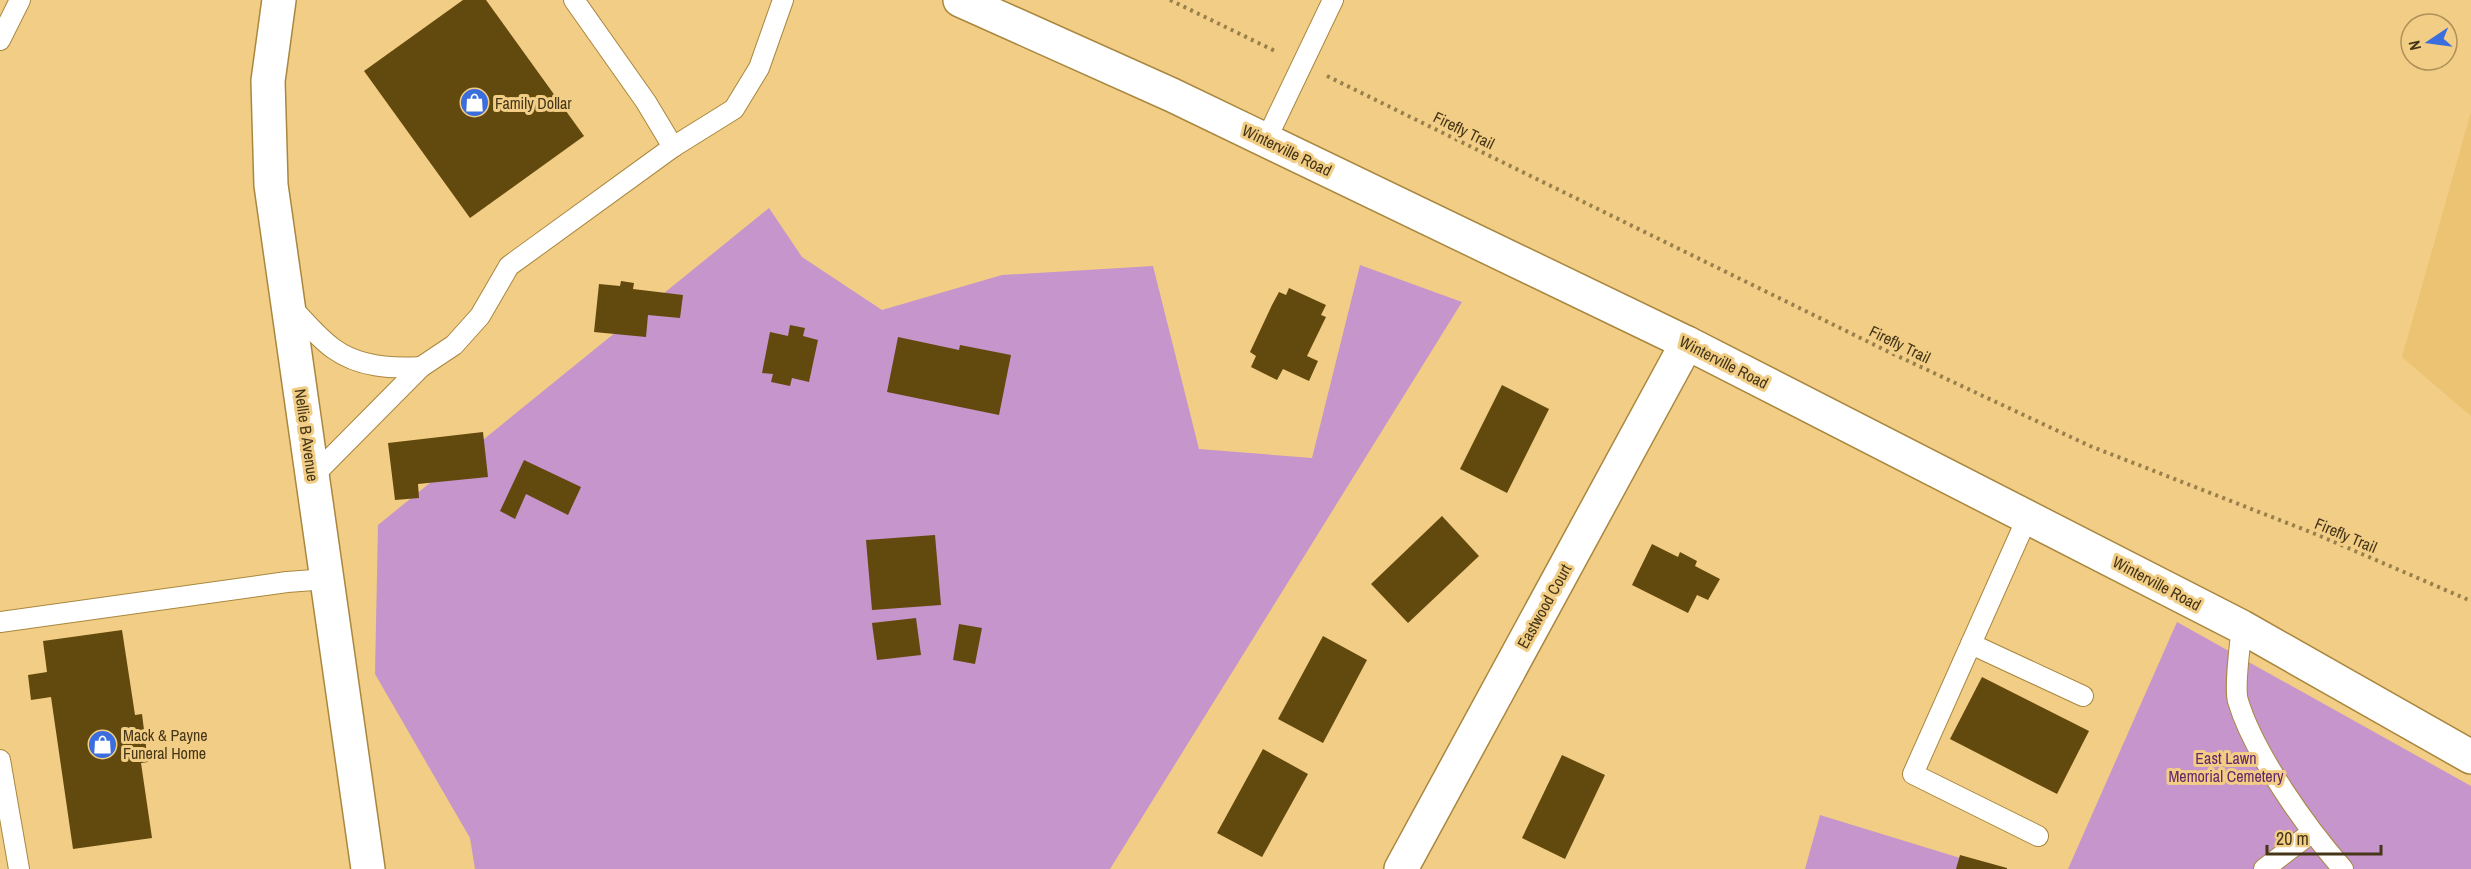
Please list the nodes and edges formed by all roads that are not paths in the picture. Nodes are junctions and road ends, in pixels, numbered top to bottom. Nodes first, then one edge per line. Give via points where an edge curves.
1 (20, 0) edge
2 (279, 0) edge
3 (574, 0) edge
4 (783, 0) edge
5 (960, 0) edge
6 (1333, 0) edge
7 (0, 40) edge
8 (1266, 140) junction
9 (673, 147) junction
10 (290, 306) junction
11 (1687, 343) junction
12 (421, 368) junction
13 (313, 476) junction
14 (2028, 516) junction
15 (327, 579) junction
16 (0, 622) edge
17 (2242, 627) junction
18 (1971, 644) junction
19 (2083, 696) dead end
20 (2471, 757) edge
21 (0, 760) edge
22 (2311, 833) junction
23 (2038, 836) dead end
24 (19, 869) edge
25 (368, 869) edge
26 (1401, 869) edge
27 (2264, 869) edge
28 (2343, 869) edge

1 - 7 lane
2 - 10 street, Nellie B Avenue via 268,81 271,185
3 - 9 lane
4 - 9 lane via 759,68 734,109
5 - 8 street, Winterville Road
6 - 8 lane
8 - 11 street, Winterville Road
9 - 12 lane via 509,266 480,316 454,345
10 - 12 lane via 334,349 362,362 392,369
10 - 13 street, Nellie B Avenue
11 - 14 street, Winterville Road
11 - 26 street, Eastwood Court
12 - 13 lane
13 - 15 street, Nellie B Avenue
14 - 17 street, Winterville Road
14 - 18 lane
15 - 16 lane
15 - 25 street, Nellie B Avenue
17 - 20 street, Winterville Road
17 - 22 lane via 2237,699 2260,751
18 - 19 lane
18 - 23 lane via 1913,774
21 - 24 lane
22 - 27 lane
22 - 28 lane

